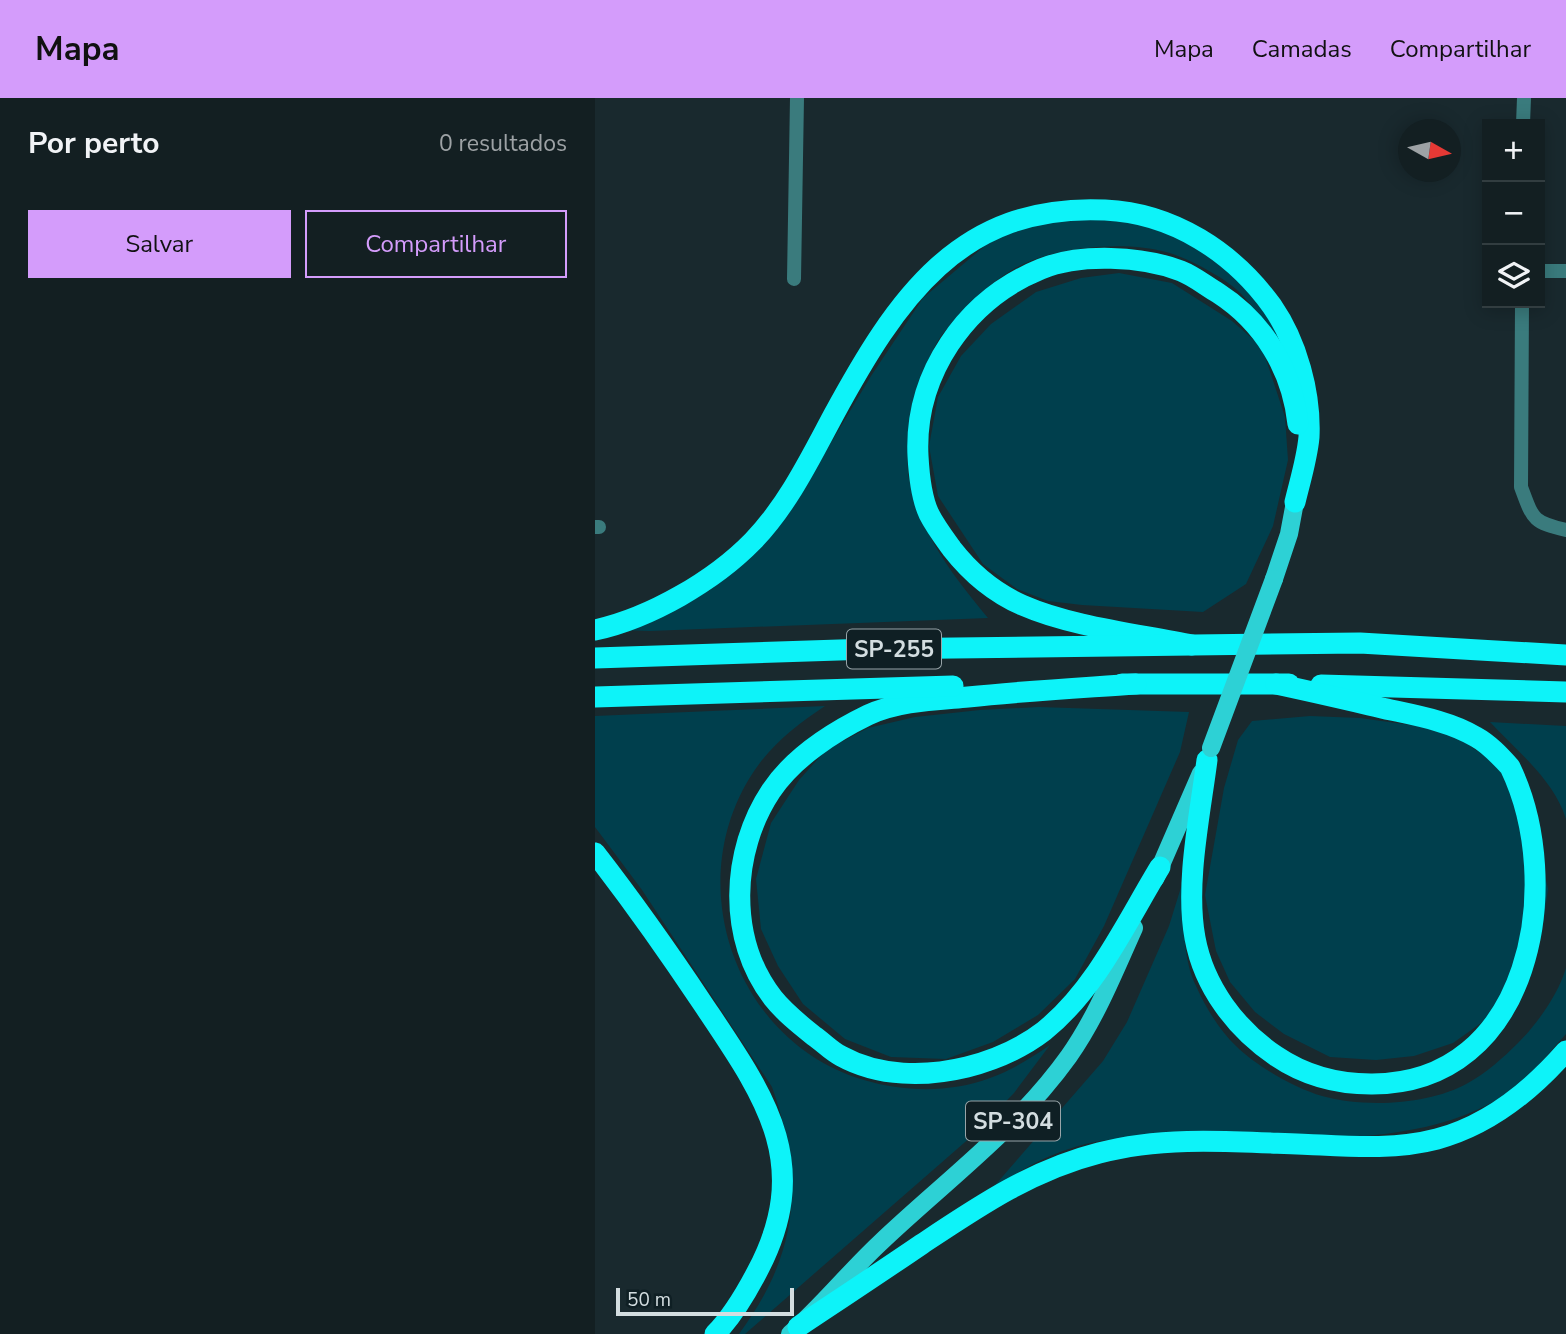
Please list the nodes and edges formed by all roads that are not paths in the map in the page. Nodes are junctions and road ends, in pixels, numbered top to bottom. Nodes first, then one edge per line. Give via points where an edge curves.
1 (797, 98) edge
2 (1524, 98) edge
3 (1523, 119) edge
4 (1545, 271) edge
5 (1566, 271) edge
6 (794, 279) dead end
7 (1522, 308) edge
8 (1295, 502) junction
9 (1566, 530) edge
10 (595, 630) edge
11 (1192, 645) junction
12 (1566, 655) edge
13 (595, 658) edge
14 (1136, 684) junction
15 (1276, 684) junction
16 (1566, 692) edge
17 (595, 697) edge
18 (1209, 753) junction
19 (1551, 830) dead end
20 (595, 853) edge
21 (1160, 867) junction
22 (1543, 968) dead end
23 (1566, 1051) edge
24 (794, 1330) edge
25 (715, 1334) edge

1 - 6 street
2 - 3 street
4 - 5 street
7 - 9 street via 1521,487 1532,516
8 - 10 highway via 1309,440 1305,385 1279,316 1260,290 1234,262 1204,241 1146,215 1116,210 1055,211 970,241 906,298 779,508 726,566 660,605
8 - 11 highway via 1301,459 1297,415 1275,350 1237,305 1182,271 1128,259 1072,261 1042,268 991,298 946,346 922,405 919,469 928,512 962,561 1021,605
8 - 18 main road, SP-304, bridge via 1274,579
11 - 12 highway, SP-255 via 1360,643
11 - 13 highway, SP-255
14 - 15 highway, SP-255
14 - 17 highway, SP-255
14 - 21 highway via 889,707 831,737 786,774 758,814 740,873 744,937 771,995 789,1016 841,1056 906,1074 943,1073 1012,1051 1043,1032 1077,1000
15 - 16 highway, SP-255
15 - 19 highway via 1464,730 1479,738 1524,781
18 - 21 main road, SP-304
18 - 22 highway via 1192,893 1196,942 1212,986 1229,1014 1290,1066 1325,1079 1391,1084 1455,1066 1510,1024
20 - 25 highway via 719,1027 768,1110 778,1142 783,1199 777,1225 751,1283
21 - 24 main road, SP-304 via 1097,1012 1053,1077 1001,1133 879,1244
23 - 24 highway via 1507,1107 1436,1139 1376,1147 1145,1144 1061,1163 982,1204

